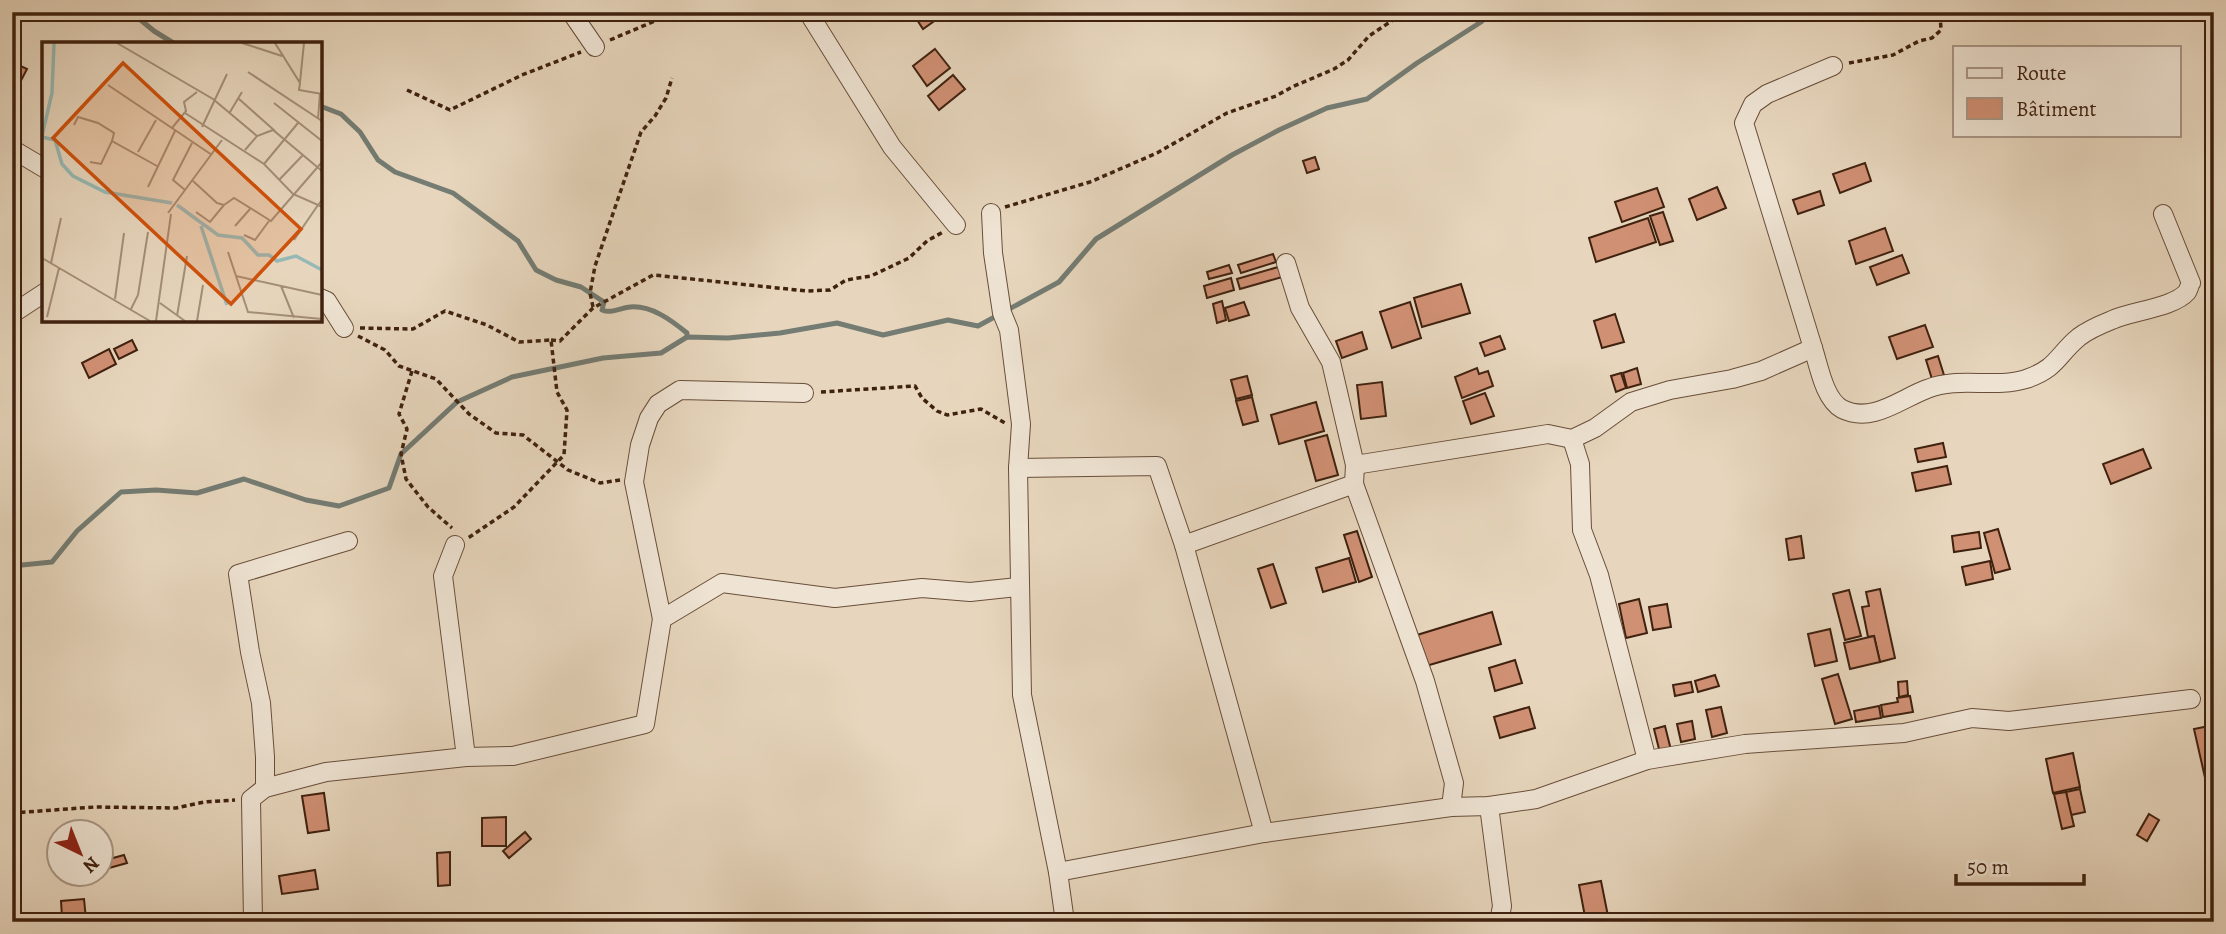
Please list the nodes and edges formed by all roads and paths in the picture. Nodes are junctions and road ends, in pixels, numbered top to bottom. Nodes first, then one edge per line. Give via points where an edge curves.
1 (570, 12) edge
2 (676, 12) edge
3 (808, 12) edge
4 (1940, 12) edge
5 (595, 47) junction
6 (1833, 66) joint
7 (672, 78) dead end
8 (407, 90) dead end
9 (12, 149) edge
10 (42, 167) edge
11 (991, 213) dead end
12 (2163, 214) dead end
13 (956, 225) dead end
14 (1286, 262) dead end
15 (42, 294) edge
16 (322, 299) edge
17 (593, 307) dead end
18 (12, 314) edge
19 (344, 328) junction
20 (1813, 348) junction
21 (412, 371) junction
22 (804, 393) joint
23 (1021, 424) junction
24 (1572, 439) junction
25 (558, 462) junction
26 (1355, 465) junction
27 (1018, 468) junction
28 (634, 482) junction
29 (1354, 484) junction
30 (348, 541) dead end
31 (454, 545) junction
32 (1184, 545) junction
33 (1018, 587) junction
34 (662, 619) junction
35 (2191, 699) dead end
36 (466, 757) junction
37 (1647, 760) junction
38 (258, 793) junction
39 (1489, 806) junction
40 (1451, 807) junction
41 (12, 813) edge
42 (1264, 834) junction
43 (1058, 872) junction
44 (253, 922) edge
45 (1065, 922) edge
46 (1499, 922) edge

1 - 5 street
2 - 5 path
3 - 13 street via 892,147
4 - 6 path via 1941,30 1932,38 1893,55
5 - 8 path via 450,110
6 - 20 street via 1767,94 1753,104 1744,124
7 - 17 path via 666,98 641,132 604,240 590,293
9 - 10 street
11 - 23 street via 993,253
12 - 20 street via 2191,283 2187,292 2080,336 2049,370 2023,380 1952,382 1867,414 1855,413 1834,402
14 - 26 street via 1300,308 1331,362
15 - 18 street
16 - 19 street
19 - 21 path
19 - 25 path via 413,329 445,312 519,342 551,340 557,392 567,410 564,455
20 - 24 street via 1761,372 1631,402
21 - 25 path via 436,379 469,414 496,433 523,435
21 - 31 path via 400,414 407,429 401,454 406,479 452,527
22 - 23 path via 915,386 922,398 947,415 981,409 1002,423
22 - 28 street via 680,390 658,404 649,418
23 - 27 street
24 - 26 street via 1548,434
24 - 37 street via 1580,464 1582,530 1599,575
25 - 28 path via 600,483
25 - 31 path via 514,507
26 - 29 street
27 - 32 street via 1157,466
27 - 33 street
28 - 34 street
29 - 32 street
29 - 40 street via 1425,681 1454,783
30 - 38 street via 238,574 261,703 265,757
31 - 36 street via 443,576
32 - 42 street
33 - 34 street via 970,592 922,588 835,598 722,583
33 - 43 street via 1022,695
34 - 36 street via 645,724 513,756
35 - 37 street via 2009,721 1972,719 1904,733 1745,744
36 - 38 street via 326,772
37 - 39 street via 1536,799
38 - 41 path via 176,808
38 - 44 street
39 - 40 street
39 - 46 street via 1502,906
40 - 42 street
42 - 43 street
43 - 45 street

